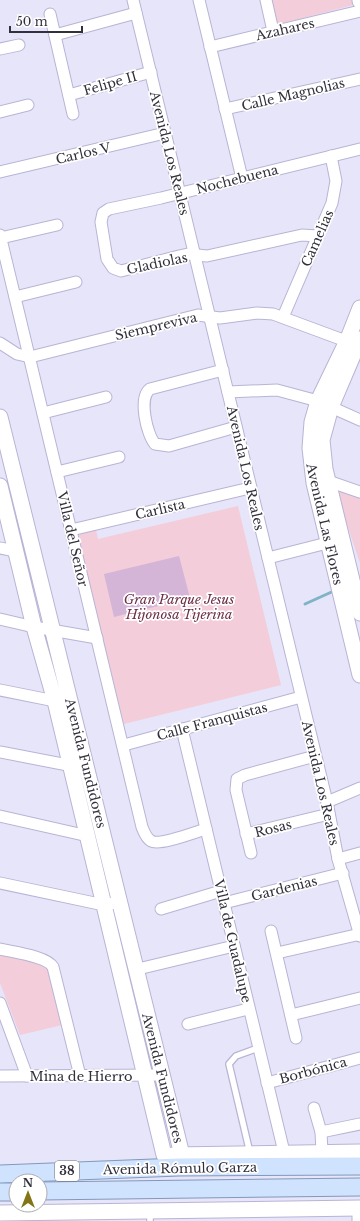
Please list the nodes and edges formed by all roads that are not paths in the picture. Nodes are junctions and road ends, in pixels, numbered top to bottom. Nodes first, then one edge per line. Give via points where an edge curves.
1 (133, 0) edge
2 (199, 0) edge
3 (266, 0) edge
4 (360, 11) edge
5 (136, 13) junction
6 (50, 14) dead end
7 (273, 31) junction
8 (55, 35) junction
9 (19, 45) dead end
10 (210, 47) junction
11 (0, 49) edge
12 (151, 72) junction
13 (360, 79) edge
14 (69, 95) junction
15 (28, 105) dead end
16 (225, 109) junction
17 (0, 112) edge
18 (73, 114) dead end
19 (165, 133) junction
20 (360, 149) edge
21 (331, 156) junction
22 (0, 172) edge
23 (242, 178) junction
24 (180, 193) junction
25 (113, 208) joint
26 (57, 225) dead end
27 (317, 236) junction
28 (0, 237) edge
29 (195, 255) junction
30 (76, 282) dead end
31 (15, 297) junction
32 (360, 308) edge
33 (210, 316) junction
34 (283, 317) junction
35 (0, 343) edge
36 (356, 343) edge
37 (30, 357) junction
38 (223, 370) junction
39 (228, 392) junction
40 (106, 397) dead end
41 (324, 404) junction
42 (43, 413) junction
43 (0, 417) edge
44 (360, 420) edge
45 (236, 427) junction
46 (119, 457) dead end
47 (57, 472) junction
48 (328, 481) junction
49 (0, 486) edge
50 (250, 488) junction
51 (360, 492) edge
52 (71, 530) junction
53 (336, 540) junction
54 (0, 548) edge
55 (15, 551) junction
56 (268, 558) junction
57 (360, 614) edge
58 (0, 619) edge
59 (34, 627) junction
60 (54, 630) junction
61 (97, 638) junction
62 (356, 646) edge
63 (360, 675) edge
64 (0, 690) edge
65 (301, 697) junction
66 (55, 701) junction
67 (182, 730) junction
68 (124, 745) junction
69 (0, 752) edge
70 (315, 756) junction
71 (70, 767) junction
72 (88, 768) junction
73 (360, 788) edge
74 (327, 802) junction
75 (329, 814) junction
76 (0, 816) edge
77 (206, 829) junction
78 (246, 834) junction
79 (88, 836) junction
80 (251, 853) dead end
81 (360, 853) edge
82 (338, 859) junction
83 (343, 873) junction
84 (0, 883) edge
85 (221, 891) junction
86 (120, 902) junction
87 (224, 903) junction
88 (104, 905) junction
89 (161, 909) dead end
90 (271, 931) dead end
91 (360, 935) edge
92 (234, 946) junction
93 (0, 949) edge
94 (277, 953) junction
95 (138, 970) junction
96 (360, 998) edge
97 (0, 1003) edge
98 (248, 1009) junction
99 (291, 1014) junction
100 (188, 1024) dead end
101 (296, 1038) dead end
102 (258, 1048) junction
103 (360, 1058) edge
104 (162, 1075) junction
105 (0, 1076) edge
106 (27, 1076) junction
107 (80, 1076) junction
108 (146, 1076) junction
109 (267, 1083) junction
110 (314, 1108) dead end
111 (360, 1124) edge
112 (321, 1132) junction
113 (284, 1152) junction
114 (322, 1152) junction
115 (360, 1152) edge
116 (250, 1153) junction
117 (164, 1156) junction
118 (181, 1161) junction
119 (360, 1166) edge
120 (135, 1169) junction
121 (0, 1174) edge
122 (360, 1187) edge
123 (280, 1188) junction
124 (72, 1190) junction
125 (48, 1191) edge
126 (0, 1213) edge
127 (357, 1215) edge
128 (150, 1216) edge
129 (41, 1217) edge

1 - 5 street, Avenida Los Reales
2 - 10 street
3 - 7 street
4 - 7 street, Azahares
5 - 8 street
5 - 12 street, Avenida Los Reales
6 - 8 street
7 - 10 street, Azahares
8 - 14 street
9 - 11 street
10 - 16 street
12 - 14 street, Felipe II
12 - 19 street, Avenida Los Reales
13 - 16 street, Calle Magnolias
14 - 18 street
15 - 17 street
16 - 23 street
19 - 22 street, Carlos V
19 - 24 street, Avenida Los Reales
20 - 21 street, Nochebuena
21 - 23 street, Nochebuena
21 - 27 street, Camelias via 336,181 335,194
23 - 24 street, Nochebuena
24 - 25 street, Nochebuena
24 - 29 street, Avenida Los Reales
25 - 29 street, Gladiolas via 103,213 101,222 107,259 113,268 125,271 179,256
26 - 28 street
27 - 29 street, Gladiolas via 302,235 207,256
27 - 34 street, Camelias
28 - 31 street, Villa del Señor
29 - 33 street, Avenida Los Reales
30 - 31 street
31 - 37 street, Villa del Señor
32 - 36 street, Avenida Las Flores
33 - 34 street, Siempreviva via 226,318 264,313
33 - 37 street, Siempreviva via 198,315
33 - 38 street, Avenida Los Reales
34 - 36 street, Siempreviva
35 - 37 street via 17,354
36 - 41 street, Avenida Las Flores
37 - 42 street, Villa del Señor
38 - 39 street, Avenida Los Reales
38 - 45 street via 150,389 144,395 143,405 150,437 158,446 169,446
39 - 41 street via 277,390
39 - 45 street, Avenida Los Reales
40 - 42 street
41 - 44 street
41 - 48 street, Avenida Las Flores via 322,440
41 - 53 street, Avenida Las Flores via 312,422 311,464
42 - 47 street, Villa del Señor
43 - 60 street, Avenida Fundidores
45 - 50 street, Avenida Los Reales
46 - 47 street
47 - 52 street, Villa del Señor
48 - 51 street
48 - 53 street, Avenida Las Flores
49 - 55 street, Avenida Fundidores
50 - 52 street, Carlista
50 - 56 street, Avenida Los Reales
52 - 61 street, Villa del Señor
53 - 56 street
53 - 57 street, Avenida Las Flores
53 - 62 street, Avenida Las Flores
54 - 55 street
55 - 59 street, Avenida Fundidores
56 - 65 street, Avenida Los Reales
58 - 59 street
59 - 60 street
59 - 66 street, Avenida Fundidores
60 - 61 street
60 - 72 street, Avenida Fundidores
61 - 68 street, Villa del Señor
62 - 63 street, Avenida Las Flores
64 - 66 street
65 - 67 street, Calle Franquistas
65 - 70 street, Avenida Los Reales
66 - 71 street, Avenida Fundidores
67 - 68 street, Calle Franquistas
67 - 77 street, Villa de Guadalupe
68 - 77 street, Villa del Señor via 142,827 151,841 165,841
69 - 71 street
70 - 74 street, Avenida Los Reales
70 - 78 street, Rosas via 239,778 236,782
71 - 72 street
71 - 79 street, Avenida Fundidores
72 - 86 street, Avenida Fundidores
73 - 74 street
74 - 75 street, Avenida Los Reales
75 - 78 street, Rosas
75 - 82 street, Avenida Los Reales
76 - 79 street
77 - 85 street, Villa de Guadalupe
78 - 80 street
79 - 88 street, Avenida Fundidores
81 - 82 street
82 - 83 street, Avenida Los Reales
83 - 87 street, Gardenias
83 - 91 street, Avenida Los Reales
84 - 88 street
85 - 87 street, Villa de Guadalupe
85 - 89 street
86 - 88 street
86 - 95 street, Avenida Fundidores
87 - 92 street, Villa de Guadalupe
88 - 108 street, Avenida Fundidores
90 - 94 street
91 - 94 street
92 - 95 street
92 - 98 street, Villa de Guadalupe
93 - 107 street via 43,960 53,967
94 - 99 street
95 - 104 street, Avenida Fundidores
96 - 99 street
97 - 106 street
98 - 100 street
98 - 102 street, Villa de Guadalupe
99 - 101 street
102 - 109 street, Villa de Guadalupe
102 - 116 lane via 236,1056 229,1064
103 - 109 street, Borbónica
104 - 108 street, Mina de Hierro
104 - 118 street, Avenida Fundidores
105 - 106 street, Mina de Hierro
106 - 107 street, Mina de Hierro
107 - 108 street, Mina de Hierro
108 - 117 street, Avenida Fundidores
109 - 113 street, Villa de Guadalupe
110 - 112 street
111 - 112 street
112 - 114 street
113 - 114 street
113 - 116 street
114 - 115 street
116 - 118 street
117 - 118 street, Avenida Fundidores
117 - 120 street
118 - 119 main road, Avenida Rómulo Garza
118 - 120 main road, Avenida Rómulo Garza
118 - 123 main road via 191,1176 205,1182 260,1184
118 - 124 main road via 171,1177 160,1182
120 - 121 main road, Avenida Rómulo Garza / 38
122 - 123 main road, Avenida Rómulo Garza
123 - 124 main road, Avenida Rómulo Garza
124 - 125 main road, Avenida Rómulo Garza / 38
126 - 129 street
127 - 128 street
128 - 129 street via 99,1214

